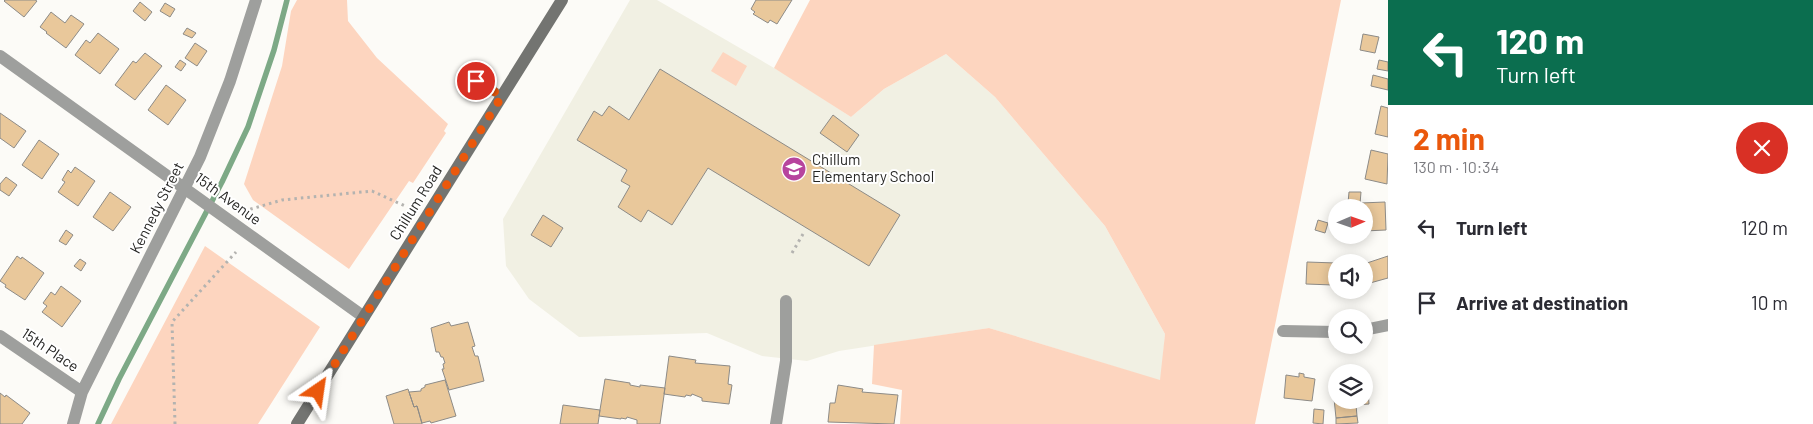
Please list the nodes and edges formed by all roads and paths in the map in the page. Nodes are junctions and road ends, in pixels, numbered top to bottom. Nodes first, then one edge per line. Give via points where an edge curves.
1 (256, 0) edge
2 (562, 0) edge
3 (0, 56) edge
4 (476, 81) dead end
5 (502, 96) junction
6 (185, 188) junction
7 (405, 206) dead end
8 (243, 211) dead end
9 (803, 234) dead end
10 (236, 252) dead end
11 (792, 254) dead end
12 (786, 301) dead end
13 (364, 317) junction
14 (1388, 325) edge
15 (1373, 328) edge
16 (1282, 331) dead end
17 (1328, 332) edge
18 (0, 336) edge
19 (82, 392) junction
20 (73, 424) edge
21 (175, 424) edge
22 (297, 424) edge
23 (776, 424) edge

1 - 6 street, Kennedy Street via 215,122
2 - 5 main road, Chillum Road
3 - 6 street, 15th Avenue
4 - 5 lane
5 - 13 main road, Chillum Road
6 - 13 street, 15th Avenue
6 - 19 street, Kennedy Street
7 - 8 path via 372,191 282,200
9 - 11 path
10 - 21 path via 172,322
12 - 23 street via 786,361
13 - 22 main road, Chillum Road
14 - 15 street
16 - 17 street
18 - 19 street, 15th Place
19 - 20 street, Kennedy Street

